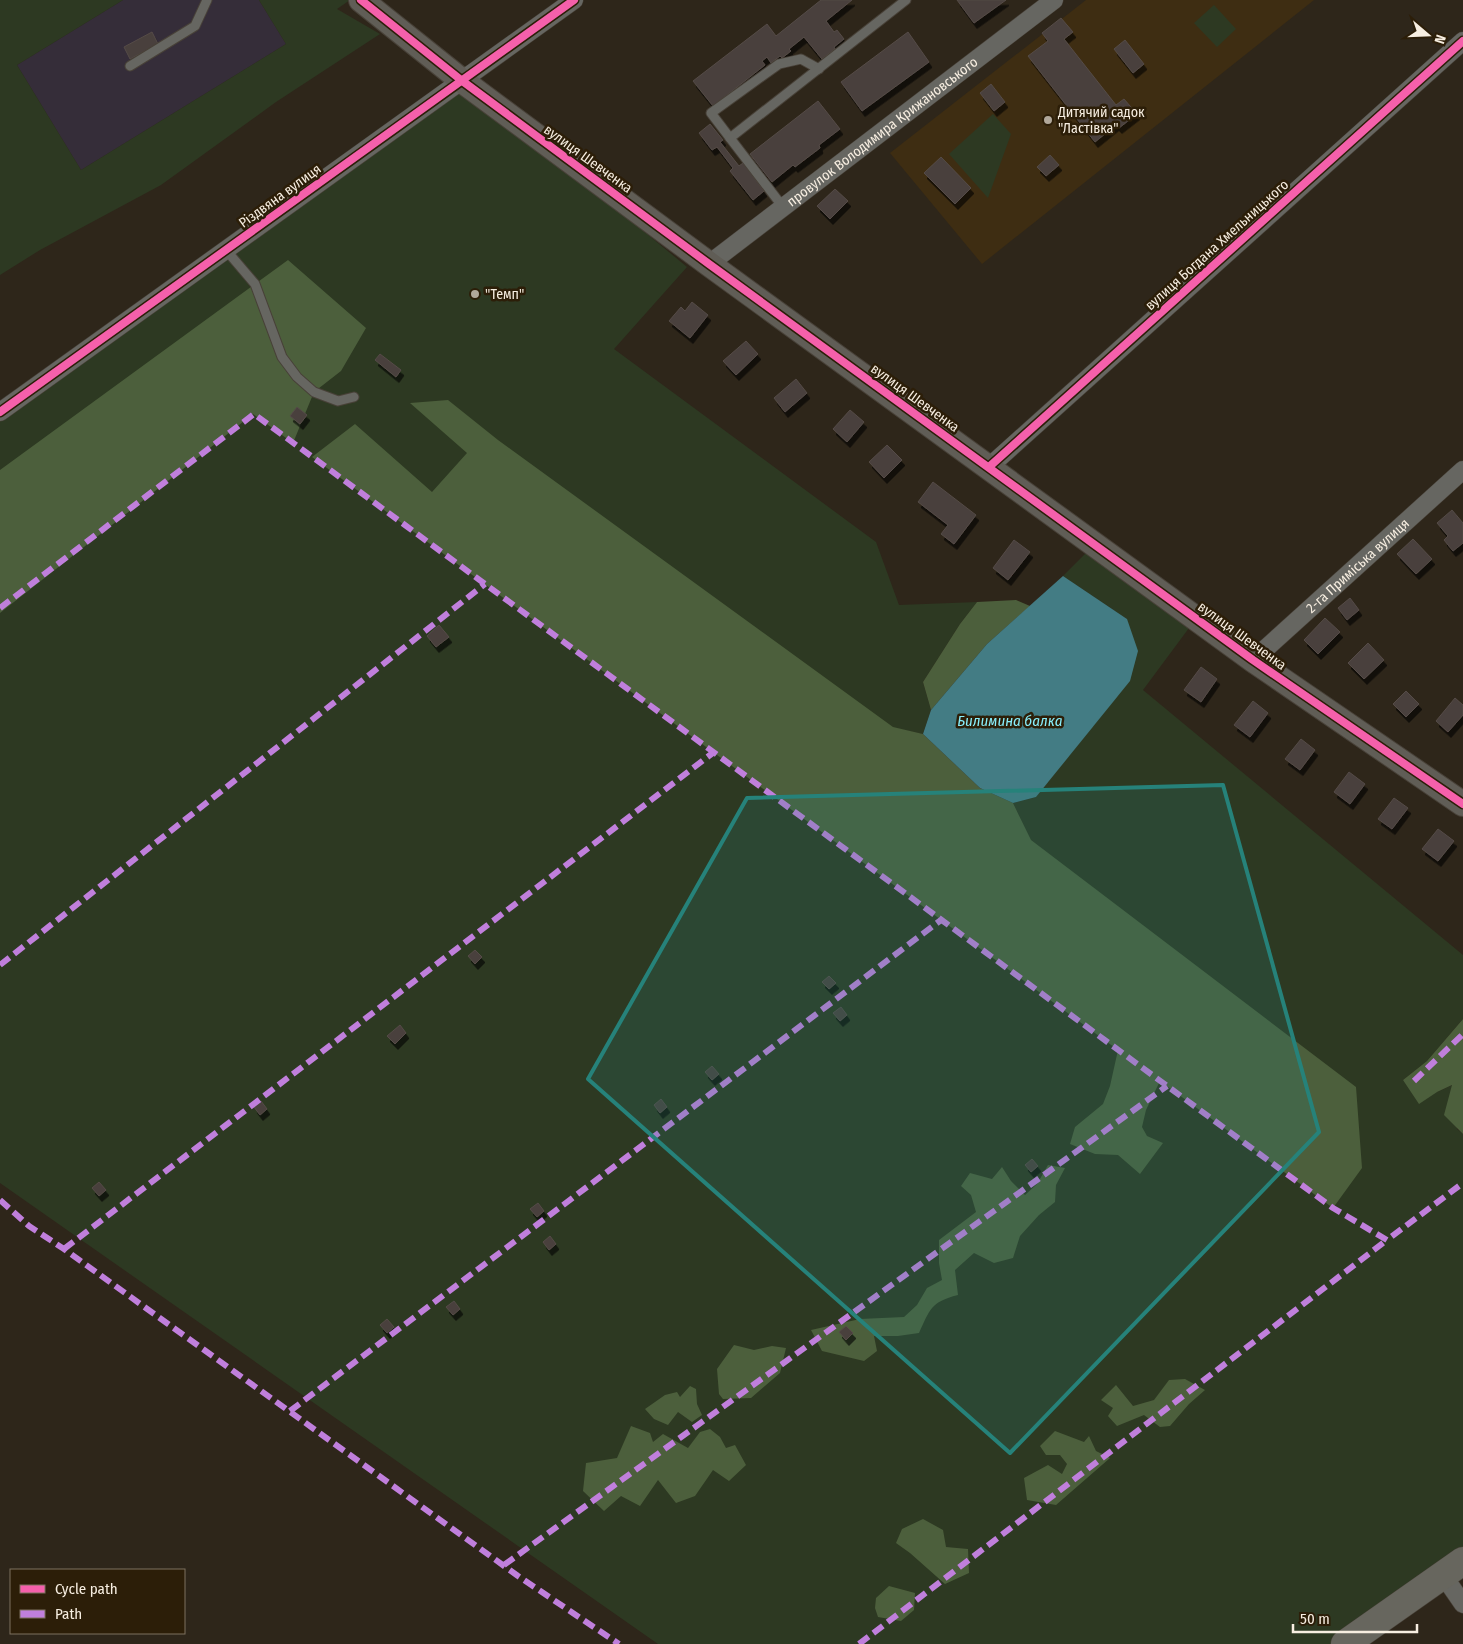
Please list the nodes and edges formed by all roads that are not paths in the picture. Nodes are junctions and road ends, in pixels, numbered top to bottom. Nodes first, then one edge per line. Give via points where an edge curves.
1 (207, 0) edge
2 (361, 0) edge
3 (574, 0) edge
4 (906, 0) edge
5 (1054, 0) edge
6 (1463, 41) edge
7 (130, 66) dead end
8 (819, 69) junction
9 (461, 80) junction
10 (730, 138) junction
11 (783, 207) junction
12 (226, 250) junction
13 (709, 264) junction
14 (354, 397) dead end
15 (0, 412) edge
16 (989, 468) junction
17 (1463, 470) edge
18 (1253, 660) junction
19 (1463, 804) edge
20 (1453, 1568) edge
21 (1463, 1604) edge
22 (1345, 1644) edge

1 - 7 lane via 195,26
2 - 9 street, вулиця Шевченка
3 - 9 street, Різдвяна вулиця
4 - 8 lane
5 - 11 street, провулок Володимира Крижановського
6 - 16 street, вулиця Богдана Хмельницького
8 - 10 lane
8 - 10 lane via 801,59 779,64 711,112
9 - 12 street, Різдвяна вулиця
9 - 13 street, вулиця Шевченка
10 - 11 lane
11 - 13 street, провулок Володимира Крижановського
12 - 14 lane via 255,284 282,357 297,377 314,392 338,401
12 - 15 street, Різдвяна вулиця
13 - 16 street, вулиця Шевченка
16 - 18 street, вулиця Шевченка
17 - 18 street, 2-га Приміська вулиця
18 - 19 street, вулиця Шевченка
20 - 21 street
20 - 22 main road

